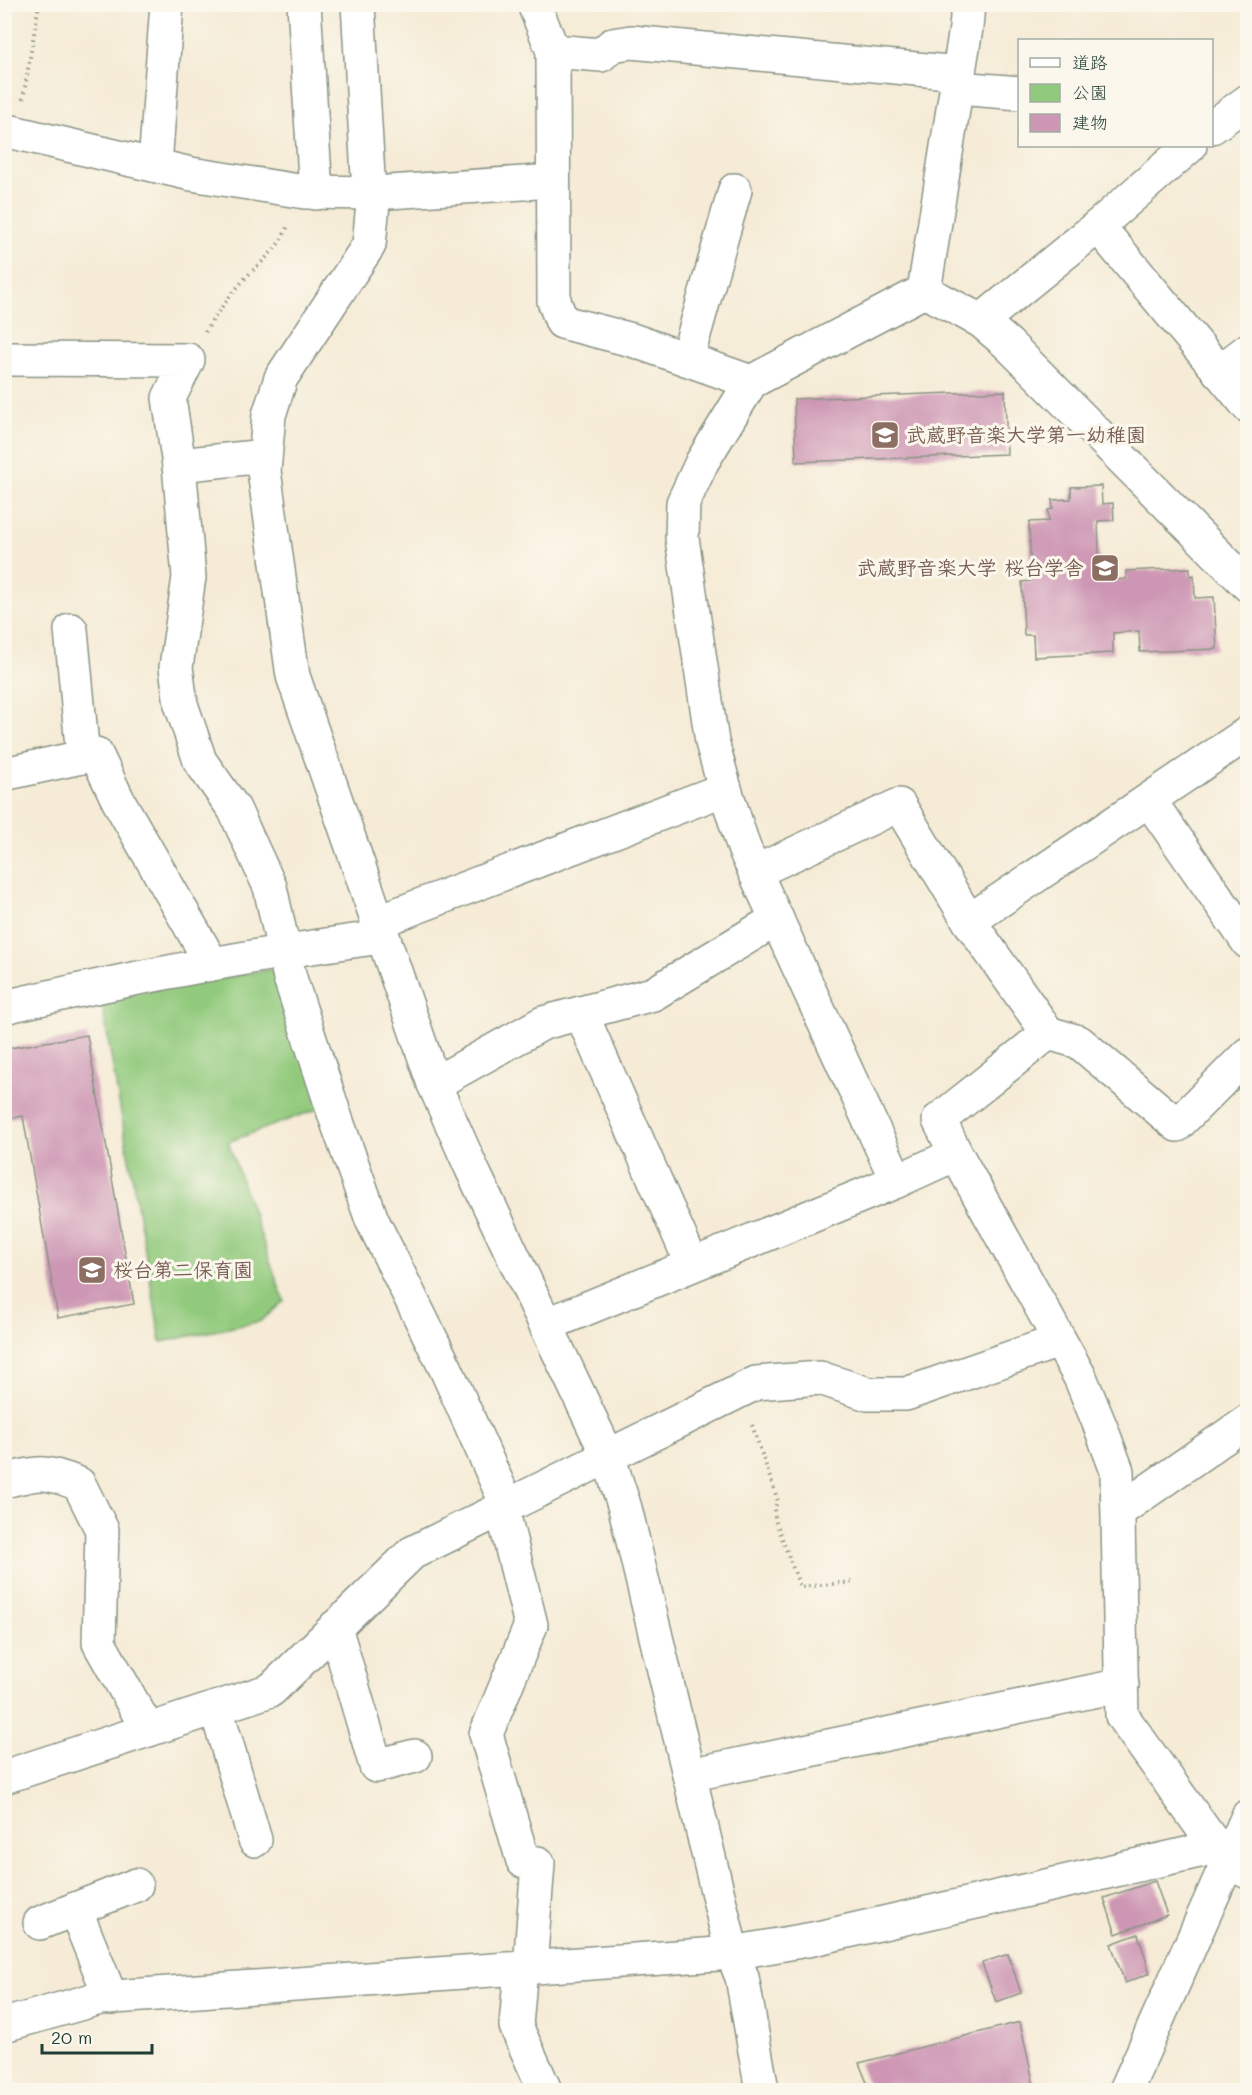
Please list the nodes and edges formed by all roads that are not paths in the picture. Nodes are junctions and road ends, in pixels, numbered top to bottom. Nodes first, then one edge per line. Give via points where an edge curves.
1 (167, 4) edge
2 (304, 4) edge
3 (358, 4) edge
4 (534, 4) edge
5 (968, 4) edge
6 (552, 51) junction
7 (958, 81) junction
8 (1018, 93) edge
9 (1248, 101) edge
10 (1213, 126) edge
11 (11, 131) edge
12 (1189, 147) edge
13 (155, 165) junction
14 (553, 181) junction
15 (735, 190) dead end
16 (316, 193) junction
17 (371, 193) junction
18 (1098, 226) junction
19 (924, 291) junction
20 (981, 321) junction
21 (1248, 350) edge
22 (4, 359) edge
23 (687, 359) junction
24 (1219, 372) junction
25 (751, 382) junction
26 (1248, 406) edge
27 (265, 456) junction
28 (179, 465) junction
29 (1248, 585) edge
30 (71, 630) dead end
31 (1248, 733) edge
32 (83, 757) junction
33 (4, 774) edge
34 (725, 789) junction
35 (1149, 800) junction
36 (755, 872) junction
37 (777, 919) junction
38 (969, 921) junction
39 (379, 929) junction
40 (1248, 942) edge
41 (285, 950) junction
42 (212, 964) junction
43 (4, 1007) edge
44 (581, 1012) junction
45 (1048, 1032) junction
46 (1248, 1054) edge
47 (434, 1084) junction
48 (956, 1154) junction
49 (897, 1180) junction
50 (692, 1264) junction
51 (546, 1325) junction
52 (1059, 1341) junction
53 (1248, 1421) edge
54 (608, 1455) junction
55 (4, 1481) edge
56 (502, 1508) junction
57 (1119, 1511) junction
58 (336, 1627) junction
59 (1122, 1685) junction
60 (216, 1708) junction
61 (148, 1730) junction
62 (416, 1756) dead end
63 (689, 1775) junction
64 (4, 1777) edge
65 (1248, 1816) edge
66 (255, 1840) dead end
67 (1230, 1860) edge
68 (136, 1885) dead end
69 (75, 1909) junction
70 (40, 1923) dead end
71 (732, 1953) junction
72 (525, 1967) junction
73 (111, 1998) junction
74 (4, 2025) edge
75 (545, 2091) edge
76 (762, 2091) edge
77 (1126, 2091) edge

1 - 13 street
2 - 16 street
3 - 17 street
4 - 6 street
5 - 7 street
6 - 7 street via 601,56 612,45 631,42
6 - 14 street
7 - 8 street
7 - 19 street
9 - 10 street
11 - 13 street
12 - 18 street
13 - 16 street
14 - 17 street
14 - 23 street via 554,301 562,322
15 - 23 street
16 - 17 street
17 - 27 street via 369,245 281,378 269,415
18 - 20 street
18 - 24 street
19 - 20 street
19 - 25 street
20 - 29 street
21 - 24 street
22 - 28 street via 188,360 169,398
23 - 25 street
24 - 26 street
25 - 34 street via 702,462 683,502 685,561 712,742
27 - 28 street
27 - 39 street via 293,676
28 - 41 street via 189,578 176,667 181,704 200,761 234,809 270,887
30 - 32 street
31 - 35 street
32 - 33 street
32 - 42 street via 96,754
34 - 36 street
34 - 39 street
35 - 38 street
35 - 40 street
36 - 37 street
36 - 38 street via 899,805
37 - 44 street via 653,994
37 - 49 street
38 - 45 street
39 - 41 street
39 - 47 street
41 - 42 street
41 - 56 street via 290,978 372,1220 446,1369 503,1496
42 - 43 street
44 - 47 street via 543,1023
44 - 50 street
45 - 46 street via 1079,1042 1177,1125
45 - 48 street via 939,1119
47 - 51 street
48 - 49 street
48 - 52 street
49 - 50 street
50 - 51 street
51 - 54 street
52 - 54 street via 906,1394 868,1394 820,1378 756,1383
52 - 57 street via 1080,1377 1117,1471
53 - 57 street
54 - 56 street
54 - 63 street via 625,1509
55 - 61 street via 44,1473 78,1484 102,1530 99,1643
56 - 58 street via 411,1553
56 - 72 street via 531,1625 486,1734 523,1861 538,1863
57 - 59 street
58 - 60 street via 271,1690
58 - 62 street via 376,1766
59 - 63 street
59 - 67 street via 1122,1716
60 - 61 street
60 - 66 street
61 - 64 street
63 - 71 street
65 - 67 street
67 - 71 street
67 - 77 street
68 - 69 street
69 - 70 street
69 - 73 street
71 - 72 street
71 - 76 street via 742,1977
72 - 73 street
72 - 75 street via 516,2026
73 - 74 street

